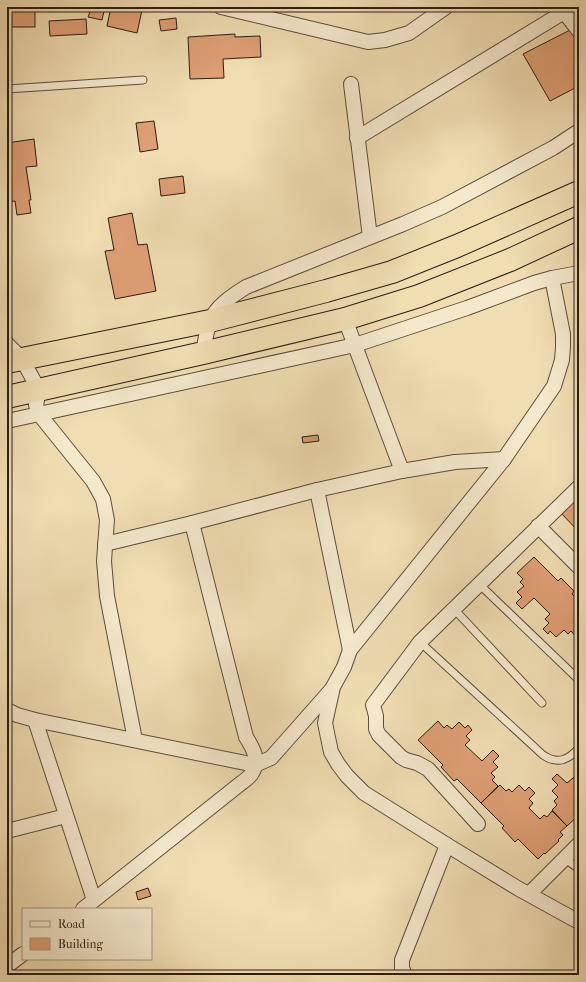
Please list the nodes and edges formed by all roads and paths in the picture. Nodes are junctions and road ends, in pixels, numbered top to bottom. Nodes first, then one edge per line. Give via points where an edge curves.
1 (221, 7) edge
2 (446, 7) edge
3 (561, 9) edge
4 (579, 29) edge
5 (143, 80) dead end
6 (351, 84) dead end
7 (7, 88) edge
8 (579, 131) edge
9 (357, 138) junction
10 (579, 192) edge
11 (579, 228) edge
12 (370, 237) junction
13 (579, 273) edge
14 (552, 278) junction
15 (345, 319) junction
16 (210, 321) junction
17 (7, 332) edge
18 (355, 345) junction
19 (11, 353) edge
20 (203, 353) junction
21 (39, 390) junction
22 (7, 397) edge
23 (39, 414) junction
24 (7, 421) edge
25 (504, 459) junction
26 (402, 471) junction
27 (579, 487) edge
28 (317, 490) junction
29 (192, 523) junction
30 (538, 526) junction
31 (105, 544) junction
32 (579, 567) edge
33 (479, 584) junction
34 (454, 609) junction
35 (420, 642) junction
36 (350, 650) junction
37 (579, 680) edge
38 (333, 687) junction
39 (542, 703) dead end
40 (7, 710) edge
41 (35, 720) junction
42 (135, 740) junction
43 (579, 748) edge
44 (255, 765) junction
45 (66, 816) junction
46 (478, 824) dead end
47 (7, 831) edge
48 (579, 844) edge
49 (447, 845) junction
50 (564, 858) junction
51 (579, 869) edge
52 (529, 894) junction
53 (94, 900) junction
54 (83, 908) edge
55 (579, 922) edge
56 (22, 955) edge
57 (7, 966) edge
58 (405, 975) edge

1 - 2 street via 368,42 409,33
3 - 4 street
3 - 9 street
5 - 7 lane
6 - 9 street
8 - 12 street via 553,148 449,203
9 - 12 street
10 - 16 highway via 392,272
11 - 15 highway via 510,260 419,296
12 - 16 street via 246,287 222,305
13 - 14 street
14 - 18 street
14 - 25 street via 563,334 559,374 554,386
15 - 18 street
15 - 20 highway
16 - 19 highway
16 - 20 street
17 - 19 lane
18 - 23 street
18 - 26 street
19 - 21 street
20 - 21 highway
21 - 22 highway
21 - 23 street via 36,405
23 - 24 street
23 - 31 street via 99,490 107,520
25 - 26 street via 455,462
25 - 36 street
26 - 28 street
27 - 30 street
28 - 29 street
28 - 36 street
29 - 31 street
29 - 44 street via 246,737 255,752
30 - 32 street
30 - 33 street
31 - 42 street via 104,579
33 - 34 street
33 - 37 lane
34 - 35 street
34 - 39 lane
35 - 43 lane via 548,759 562,760
35 - 46 street via 373,705 376,729 401,757 428,769
36 - 38 street
38 - 44 street via 271,758
38 - 49 street via 325,723 331,752 338,764 364,793
40 - 41 street
41 - 42 street
41 - 45 street
42 - 44 street
44 - 53 street via 252,773 240,784
45 - 47 street
45 - 53 street
48 - 50 street
49 - 52 street
49 - 58 street via 402,960
50 - 51 lane
50 - 52 street
52 - 55 street
53 - 54 street
56 - 57 street

